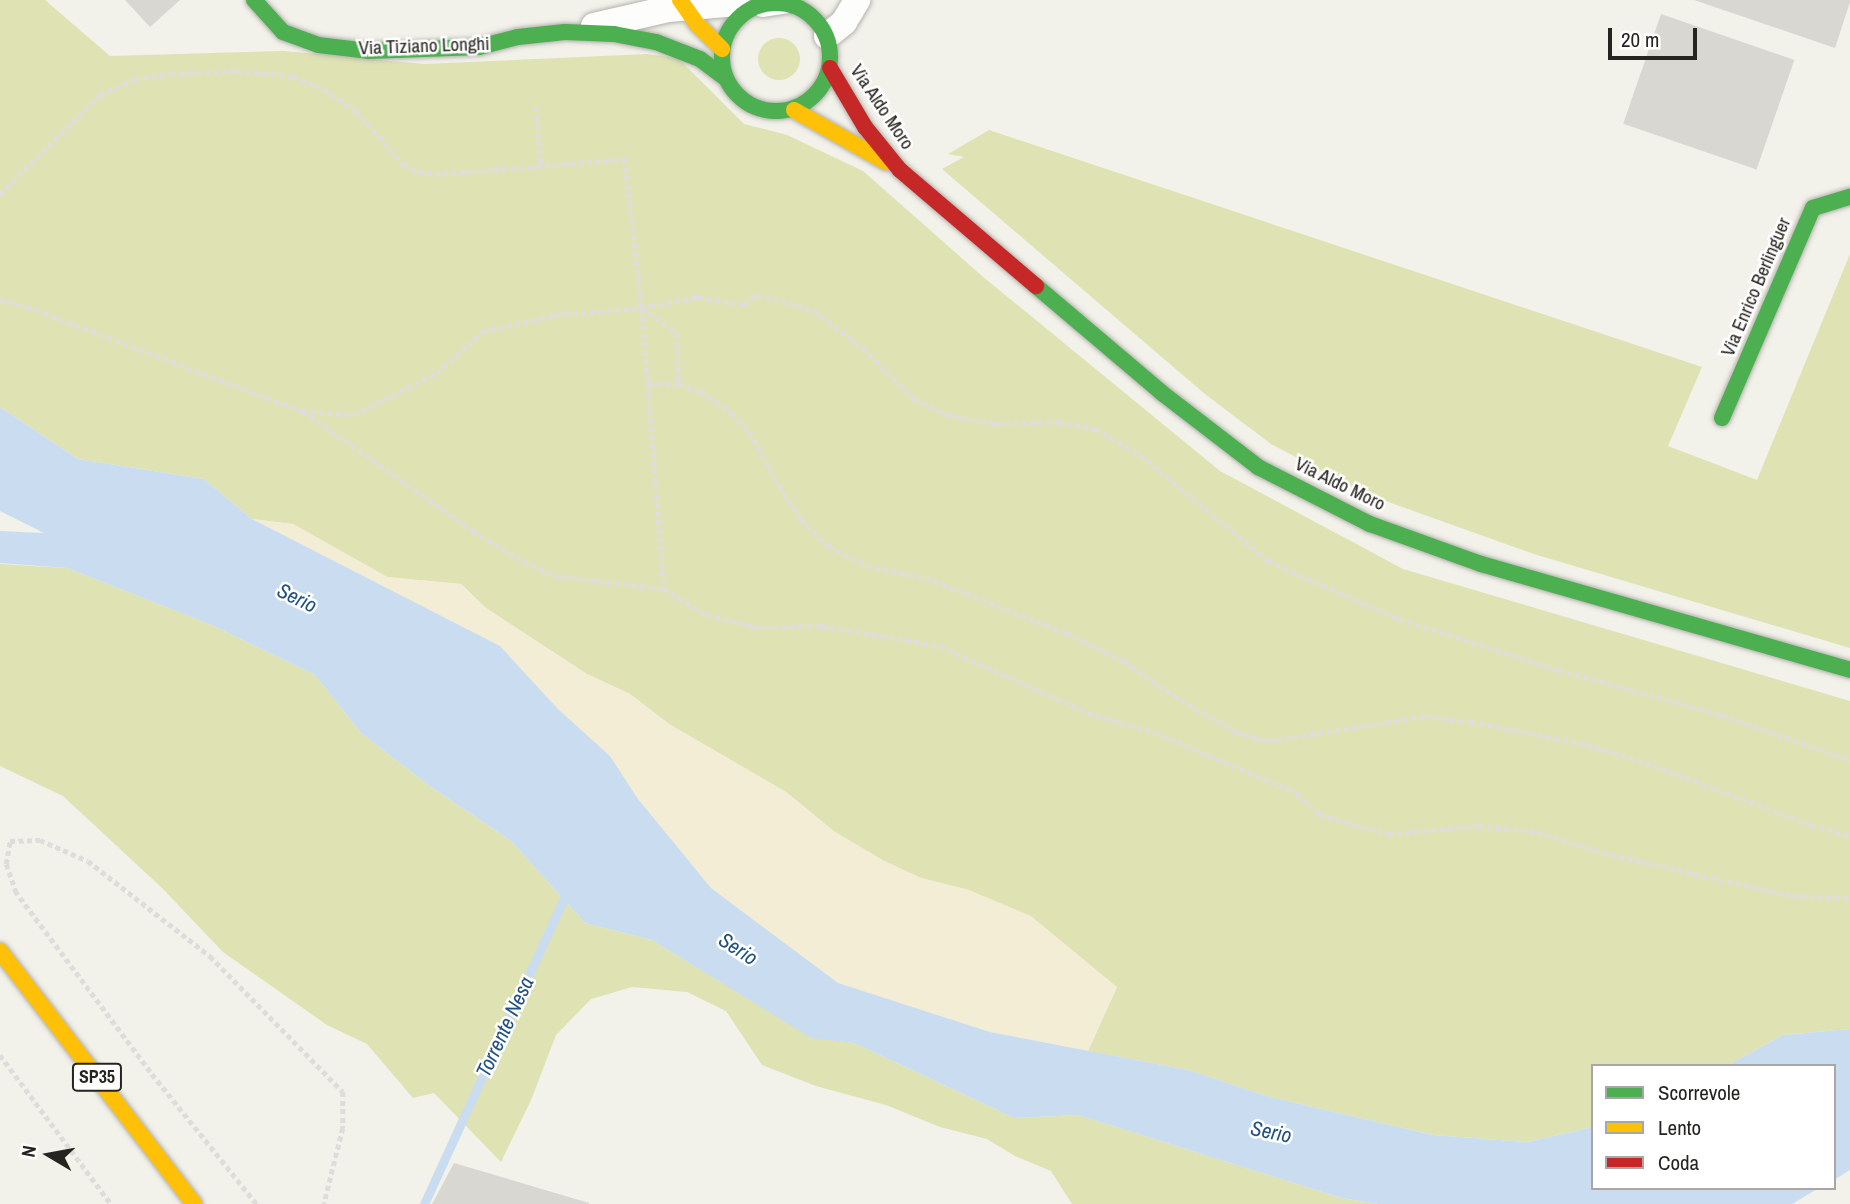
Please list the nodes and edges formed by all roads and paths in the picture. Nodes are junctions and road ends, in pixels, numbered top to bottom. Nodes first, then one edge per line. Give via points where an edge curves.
1 (254, 0) edge
2 (789, 0) edge
3 (857, 0) edge
4 (677, 5) edge
5 (744, 5) edge
6 (565, 32) junction
7 (827, 36) junction
8 (722, 48) junction
9 (830, 68) junction
10 (724, 77) junction
11 (536, 107) dead end
12 (794, 110) junction
13 (541, 163) junction
14 (900, 170) junction
15 (0, 194) edge
16 (1850, 197) edge
17 (0, 300) edge
18 (642, 308) junction
19 (648, 383) junction
20 (679, 384) junction
21 (302, 411) junction
22 (1722, 418) dead end
23 (664, 589) junction
24 (1850, 670) edge
25 (1850, 760) edge
26 (1850, 836) edge
27 (1850, 898) edge
28 (0, 951) edge
29 (0, 1055) edge
30 (111, 1204) edge
31 (194, 1204) edge
32 (256, 1204) edge
33 (324, 1204) edge

1 - 6 main road, Via Tiziano Longhi via 283,32 318,45 368,51 479,47
2 - 5 street, Via Tiziano Longhi
3 - 7 street via 844,22
4 - 5 street, Via Tiziano Longhi
4 - 6 street, Via Tiziano Longhi
4 - 8 main road
5 - 7 main road via 789,4 812,15
5 - 8 main road
6 - 10 main road, Via Tiziano Longhi via 656,42 700,59
7 - 9 main road, Via Aldo Moro
8 - 10 main road
9 - 12 main road, Via Aldo Moro via 817,94
9 - 14 main road, Via Aldo Moro via 865,127
10 - 12 main road, Via Aldo Moro via 749,104 766,112
11 - 13 path
12 - 14 main road, Via Aldo Moro
13 - 15 path via 443,174 418,172 404,165 356,111 324,89 293,76 237,71 171,74 135,79 100,95
13 - 18 path via 625,159
14 - 24 main road, Via Aldo Moro via 1162,393 1258,467 1370,524 1481,564
16 - 22 main road, Via Enrico Berlinguer via 1812,208
17 - 21 path
18 - 19 path
18 - 20 path via 677,333
18 - 21 path via 556,315 482,332 437,373 354,415
18 - 25 path via 698,298 745,305 757,294 814,311 863,348 914,399 948,415 996,424 1059,422 1096,429 1140,455 1268,561 1388,613 1559,670 1721,715
19 - 20 path
19 - 23 path
20 - 26 path via 732,413 750,432 801,519 829,547 867,566 926,579 1066,633 1124,661 1236,732 1268,741 1425,716 1483,724 1638,760
21 - 23 path via 524,562 556,576
23 - 27 path via 707,615 756,628 822,626 940,646 1088,713 1154,732 1297,793 1320,815 1390,834 1479,826 1537,832 1603,853 1792,896
28 - 31 main road, SP35
29 - 30 path
32 - 33 path via 16,893 6,864 10,841 40,840 88,861 210,956 343,1092 343,1128

